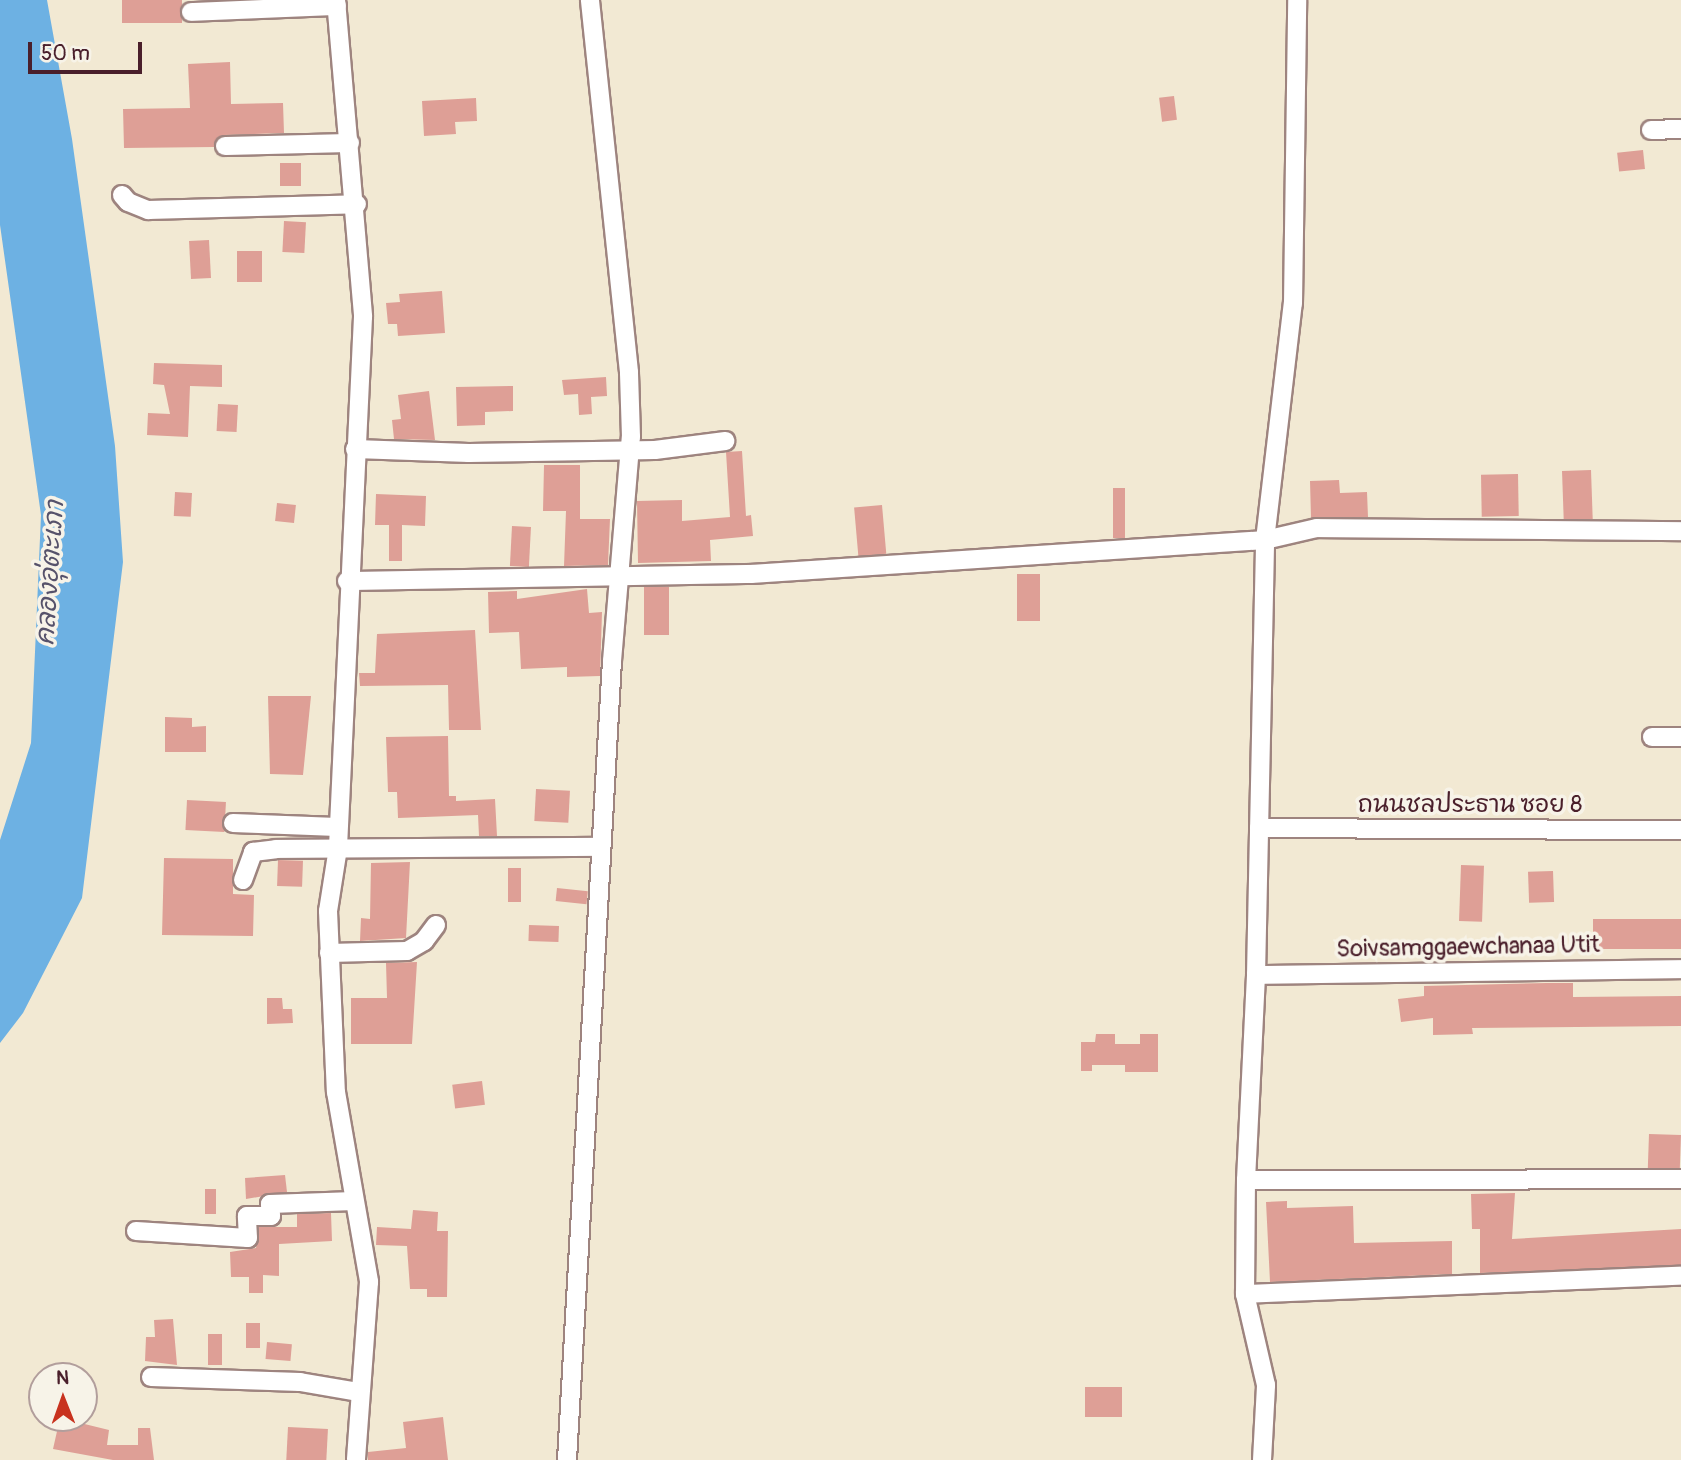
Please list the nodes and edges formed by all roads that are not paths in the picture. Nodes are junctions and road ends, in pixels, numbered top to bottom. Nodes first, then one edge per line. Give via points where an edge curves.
1 (590, 0) edge
2 (1297, 0) edge
3 (336, 3) edge
4 (191, 12) dead end
5 (1681, 129) edge
6 (1651, 130) dead end
7 (350, 143) junction
8 (225, 146) dead end
9 (122, 194) dead end
10 (357, 204) junction
11 (725, 441) dead end
12 (630, 448) junction
13 (355, 449) junction
14 (1681, 531) edge
15 (1265, 540) junction
16 (619, 578) junction
17 (347, 581) junction
18 (1652, 737) dead end
19 (1681, 737) edge
20 (233, 822) dead end
21 (337, 827) junction
22 (1259, 828) junction
23 (1681, 830) edge
24 (601, 846) junction
25 (338, 848) junction
26 (243, 880) dead end
27 (436, 925) dead end
28 (329, 953) junction
29 (1681, 969) edge
30 (1256, 975) junction
31 (1681, 1178) edge
32 (1246, 1180) junction
33 (354, 1201) junction
34 (136, 1231) dead end
35 (1681, 1276) edge
36 (1245, 1294) junction
37 (151, 1377) dead end
38 (359, 1392) junction
39 (356, 1460) edge
40 (566, 1460) edge
41 (1262, 1460) edge

1 - 12 street via 629,372
2 - 15 street via 1293,303
3 - 4 street
3 - 7 street
5 - 6 street
7 - 8 street
7 - 10 street
9 - 10 street via 128,202 148,210
10 - 13 street via 363,317
11 - 12 street
12 - 13 street via 469,453
12 - 16 street
13 - 17 street
14 - 15 street via 1317,528
15 - 16 street via 751,574
15 - 22 street
16 - 17 street
16 - 24 street
17 - 21 street
18 - 19 street
20 - 21 street
21 - 25 street
22 - 23 street, ถนนชลประธาน ซอย 8
22 - 30 street
24 - 25 street
24 - 40 street
25 - 26 street via 253,852
25 - 28 street via 328,911
27 - 28 street via 424,941 407,951
28 - 33 street via 336,1092
29 - 30 street, Soivsamggaewchanaa Utit
30 - 32 street
31 - 32 street
32 - 36 street
33 - 34 street via 270,1204 271,1216 247,1216 248,1238
33 - 38 street via 369,1282
35 - 36 street
36 - 41 street via 1266,1385
37 - 38 street via 300,1382
38 - 39 street

